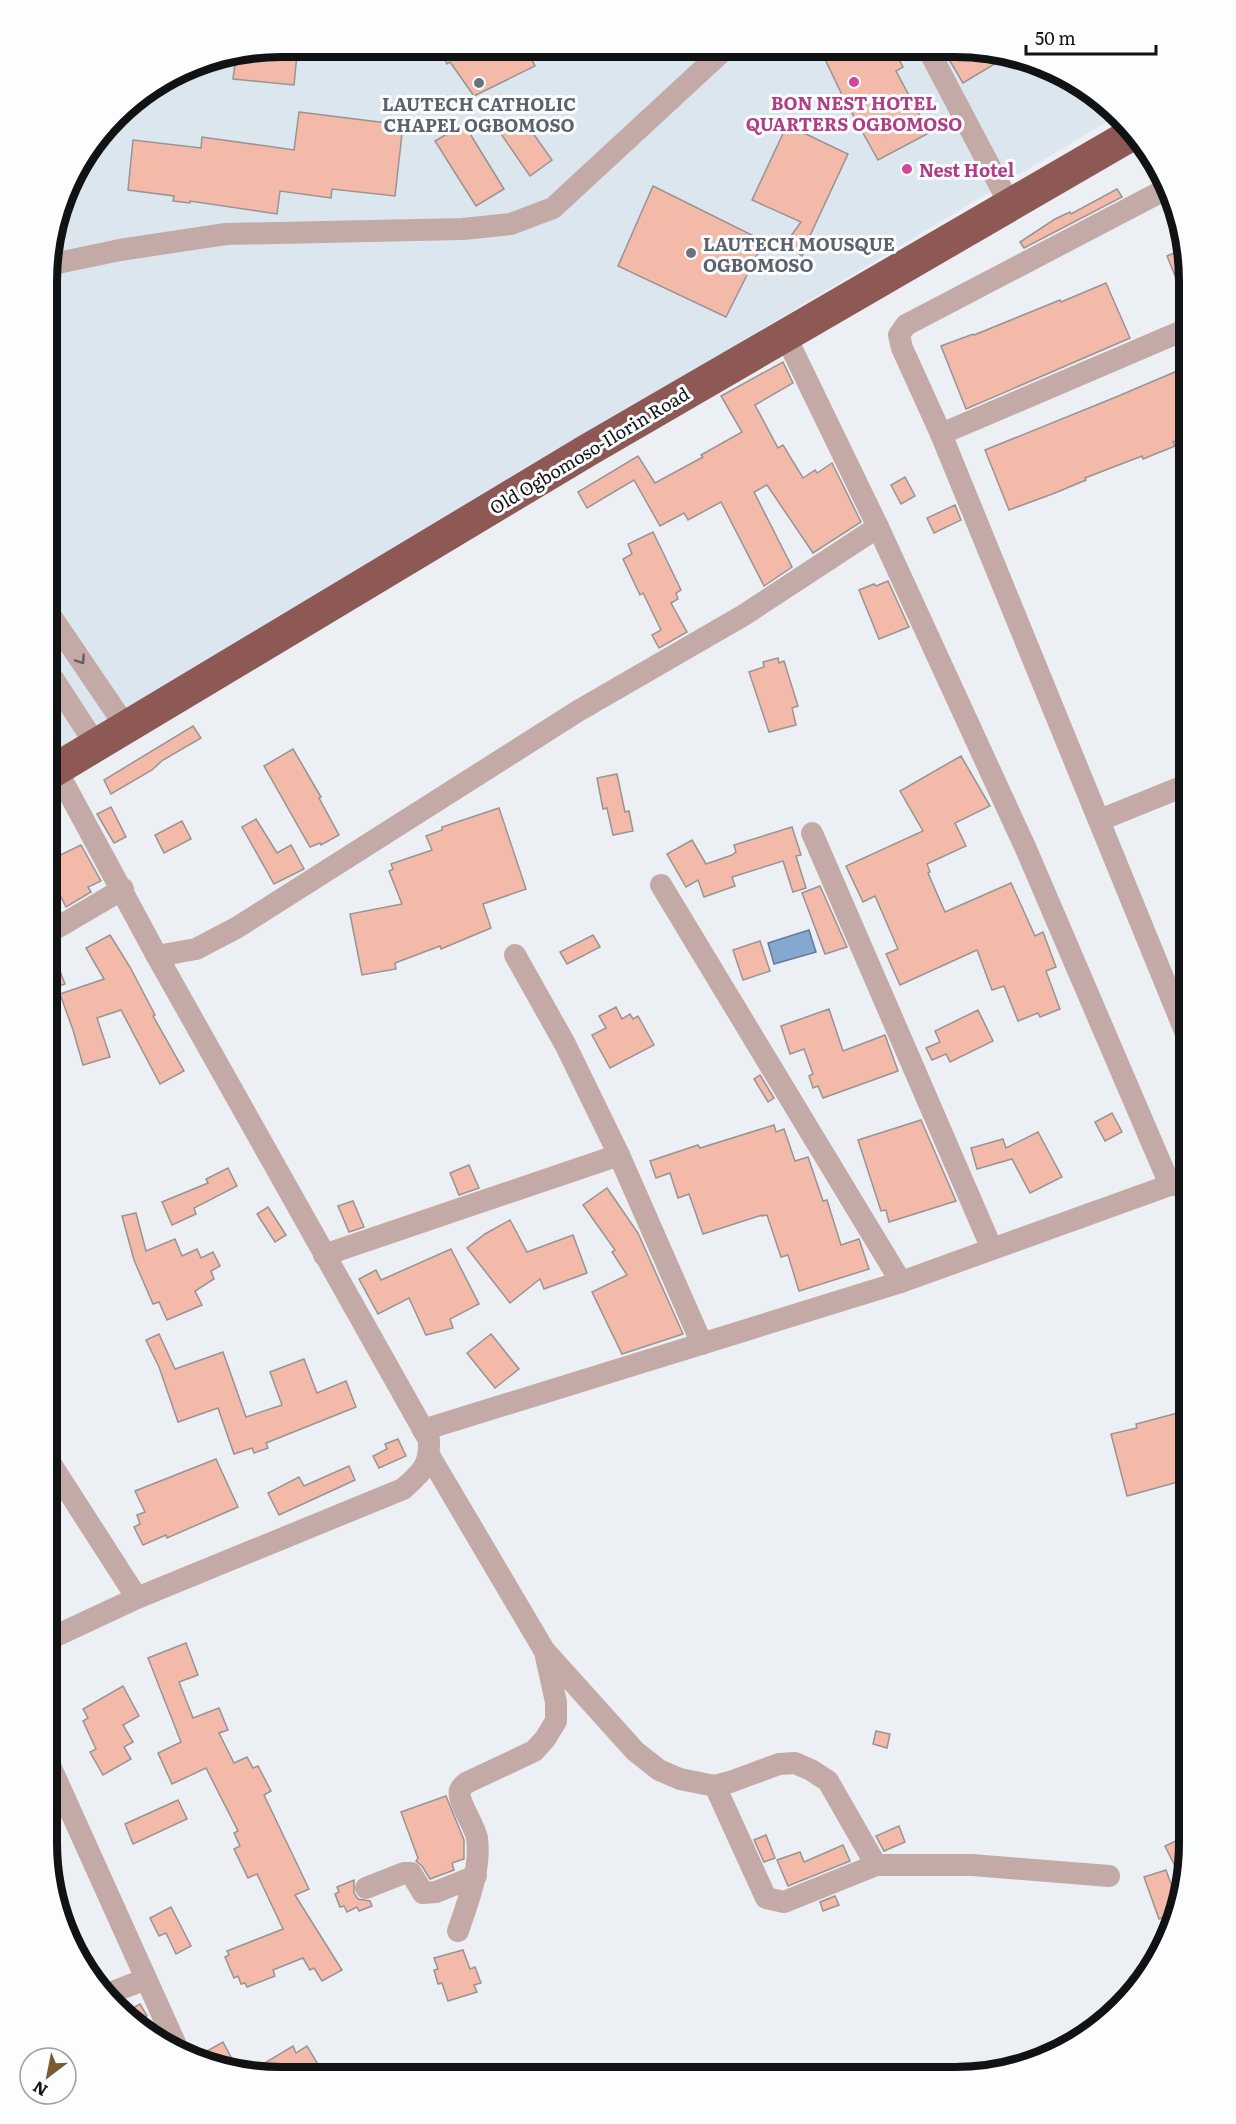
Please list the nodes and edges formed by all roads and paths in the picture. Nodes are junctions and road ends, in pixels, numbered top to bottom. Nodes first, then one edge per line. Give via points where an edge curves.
1 (716, 57) edge
2 (932, 57) edge
3 (1127, 137) edge
4 (1160, 192) edge
5 (1010, 205) junction
6 (58, 263) edge
7 (1179, 333) edge
8 (785, 336) junction
9 (941, 434) junction
10 (878, 527) junction
11 (57, 625) edge
12 (57, 684) edge
13 (126, 727) junction
14 (96, 745) junction
15 (57, 768) edge
16 (57, 779) edge
17 (1179, 788) edge
18 (1100, 820) junction
19 (812, 833) dead end
20 (661, 885) dead end
21 (123, 889) junction
22 (57, 928) edge
23 (515, 955) dead end
24 (157, 956) junction
25 (1179, 1016) edge
26 (619, 1155) junction
27 (1179, 1185) edge
28 (1179, 1187) edge
29 (992, 1249) junction
30 (324, 1255) junction
31 (901, 1282) junction
32 (702, 1344) junction
33 (423, 1430) junction
34 (429, 1455) junction
35 (57, 1474) edge
36 (137, 1598) junction
37 (57, 1635) edge
38 (544, 1650) junction
39 (57, 1781) edge
40 (715, 1785) junction
41 (876, 1865) junction
42 (476, 1876) junction
43 (1109, 1876) dead end
44 (366, 1888) dead end
45 (458, 1931) dead end
46 (146, 1979) junction
47 (114, 1992) edge
48 (173, 2039) edge

1 - 6 street via 553,208 511,224 463,229 226,234
2 - 5 street
3 - 5 highway, Old Ogbomoso-Ilorin Road
4 - 9 street via 906,325 899,335 902,348
5 - 8 highway, Old Ogbomoso-Ilorin Road
7 - 9 street
8 - 10 street
8 - 13 highway, Old Ogbomoso-Ilorin Road
9 - 18 street
10 - 24 street via 744,615 578,711 238,927 196,949
10 - 27 street
11 -> 13 street
12 - 14 street
13 - 14 highway, Old Ogbomoso-Ilorin Road
14 - 15 highway, Old Ogbomoso-Ilorin Road
16 - 21 street
17 - 18 street
18 - 25 street
19 - 29 street
20 - 31 street
21 - 22 street
21 - 24 street
23 - 26 street via 565,1044
24 - 30 street
26 - 30 street
26 - 32 street
28 - 29 street
29 - 31 street
30 - 33 street
31 - 32 street
32 - 33 street
33 - 34 street via 429,1440
34 - 36 street via 425,1468 403,1489
34 - 38 street
35 - 36 street
36 - 37 street
38 - 40 street via 635,1751 659,1770 681,1779
38 - 42 street via 556,1702 556,1721 534,1751 466,1783 460,1790 477,1839
39 - 46 street
40 - 41 street via 779,1764 795,1763 811,1770 828,1781
40 - 41 street via 765,1898 784,1902
41 - 43 street via 972,1865
42 - 44 street via 436,1892 423,1893 411,1873
42 - 45 street
46 - 47 street
46 - 48 street

